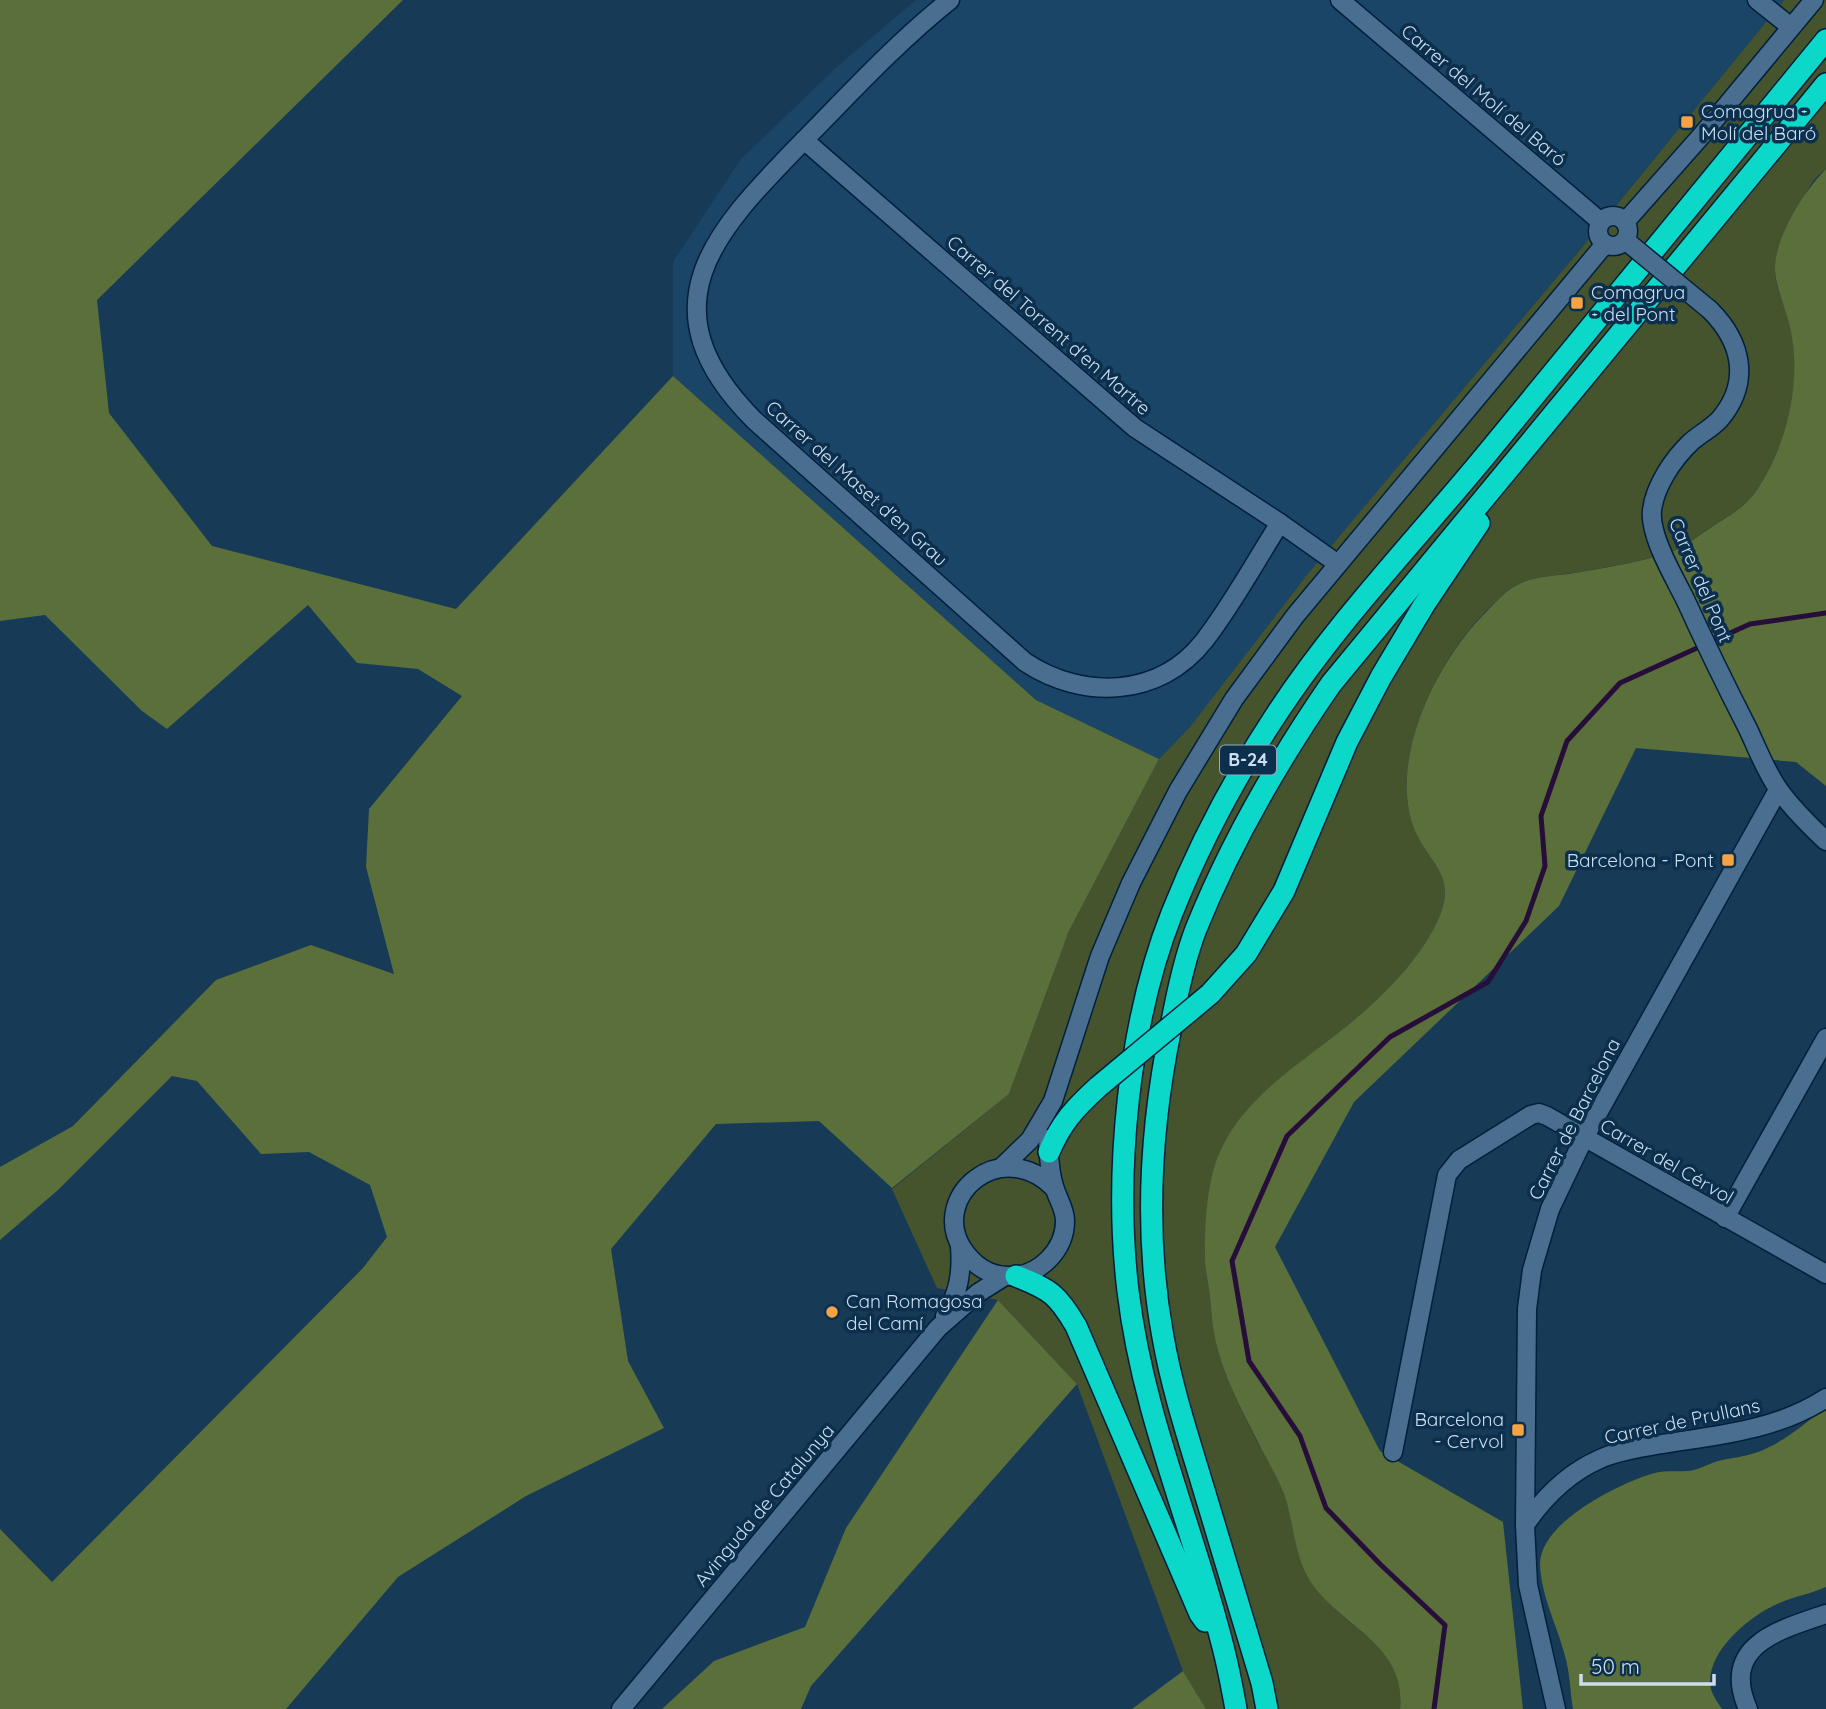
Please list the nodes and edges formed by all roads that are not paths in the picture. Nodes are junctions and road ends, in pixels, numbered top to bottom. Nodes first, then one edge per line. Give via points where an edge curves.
1 (950, 0) edge
2 (1340, 0) edge
3 (1757, 0) edge
4 (1814, 0) edge
5 (1791, 27) junction
6 (1826, 40) edge
7 (1826, 84) edge
8 (804, 140) junction
9 (1601, 222) junction
10 (1627, 236) junction
11 (1605, 244) junction
12 (1512, 463) junction
13 (1280, 523) junction
14 (1338, 564) junction
15 (1778, 790) junction
16 (1826, 841) edge
17 (1826, 1038) edge
18 (1053, 1101) junction
19 (1584, 1138) junction
20 (1049, 1152) junction
21 (1002, 1167) junction
22 (1054, 1188) junction
23 (1725, 1218) junction
24 (960, 1245) junction
25 (1826, 1274) edge
26 (1010, 1276) junction
27 (938, 1328) junction
28 (1826, 1398) edge
29 (1393, 1452) dead end
30 (1525, 1525) junction
31 (1826, 1614) edge
32 (1223, 1646) junction
33 (621, 1709) edge
34 (1236, 1709) edge
35 (1267, 1709) edge
36 (1556, 1709) edge
37 (1748, 1709) edge

1 - 8 street, Carrer del Maset d'en Grau via 881,60
2 - 9 street, Carrer del Molí del Baró
3 - 5 street
4 - 5 street
5 - 10 street
6 - 32 highway, B-24 via 1325,646 1244,765 1172,914 1142,1016 1124,1147 1128,1291 1150,1411
7 - 12 highway, B-24
8 - 13 street, Carrer del Torrent d'en Martre via 1135,428
8 - 13 street, Carrer del Maset d'en Grau via 737,211 705,264 698,313 700,334 714,372 754,419 1025,662 1063,682 1105,689 1162,674 1203,641
9 - 10 street via 1613,216
9 - 11 street via 1598,234
10 - 11 street via 1620,245
10 - 15 street, Carrer del Pont, bridge via 1710,310 1734,342 1738,383 1727,409 1683,451 1665,476 1652,519 1669,566
11 - 14 street
12 - 20 highway, bridge via 1477,527 1381,677 1347,742 1284,891 1245,954 1210,994 1098,1087 1059,1129
12 - 35 highway, B-24 via 1331,684 1289,746 1233,848 1196,931 1179,986 1154,1130 1151,1207 1163,1337
13 - 14 street
14 - 18 street via 1234,699 1173,800 1100,956
15 - 16 street
15 - 19 street, Carrer de Barcelona
17 - 23 street
18 - 20 street
18 - 21 street via 1030,1140
19 - 23 street, Carrer del Cérvol
19 - 29 street, Carrer del Cérvol via 1547,1116 1534,1114 1450,1168
19 - 30 street, Carrer de Barcelona via 1550,1209 1532,1270 1527,1309
20 - 22 street
21 - 22 street via 1031,1171
21 - 24 street via 986,1172 962,1195 955,1228
22 - 26 street via 1065,1221 1054,1254 1042,1266
23 - 25 street, Carrer del Cérvol
24 - 26 street via 980,1268
24 - 27 street, Avinguda de Catalunya via 959,1289
26 - 27 street, Avinguda de Catalunya via 978,1293
26 - 32 highway via 1039,1284 1054,1294 1076,1326 1200,1614
27 - 33 street, Avinguda de Catalunya
28 - 30 street, Carrer de Prullans via 1767,1426 1636,1448 1599,1459 1549,1492
30 - 36 street, Carrer de Barcelona via 1528,1585
31 - 37 street via 1775,1632 1750,1651 1740,1674
32 - 34 highway, B-24

